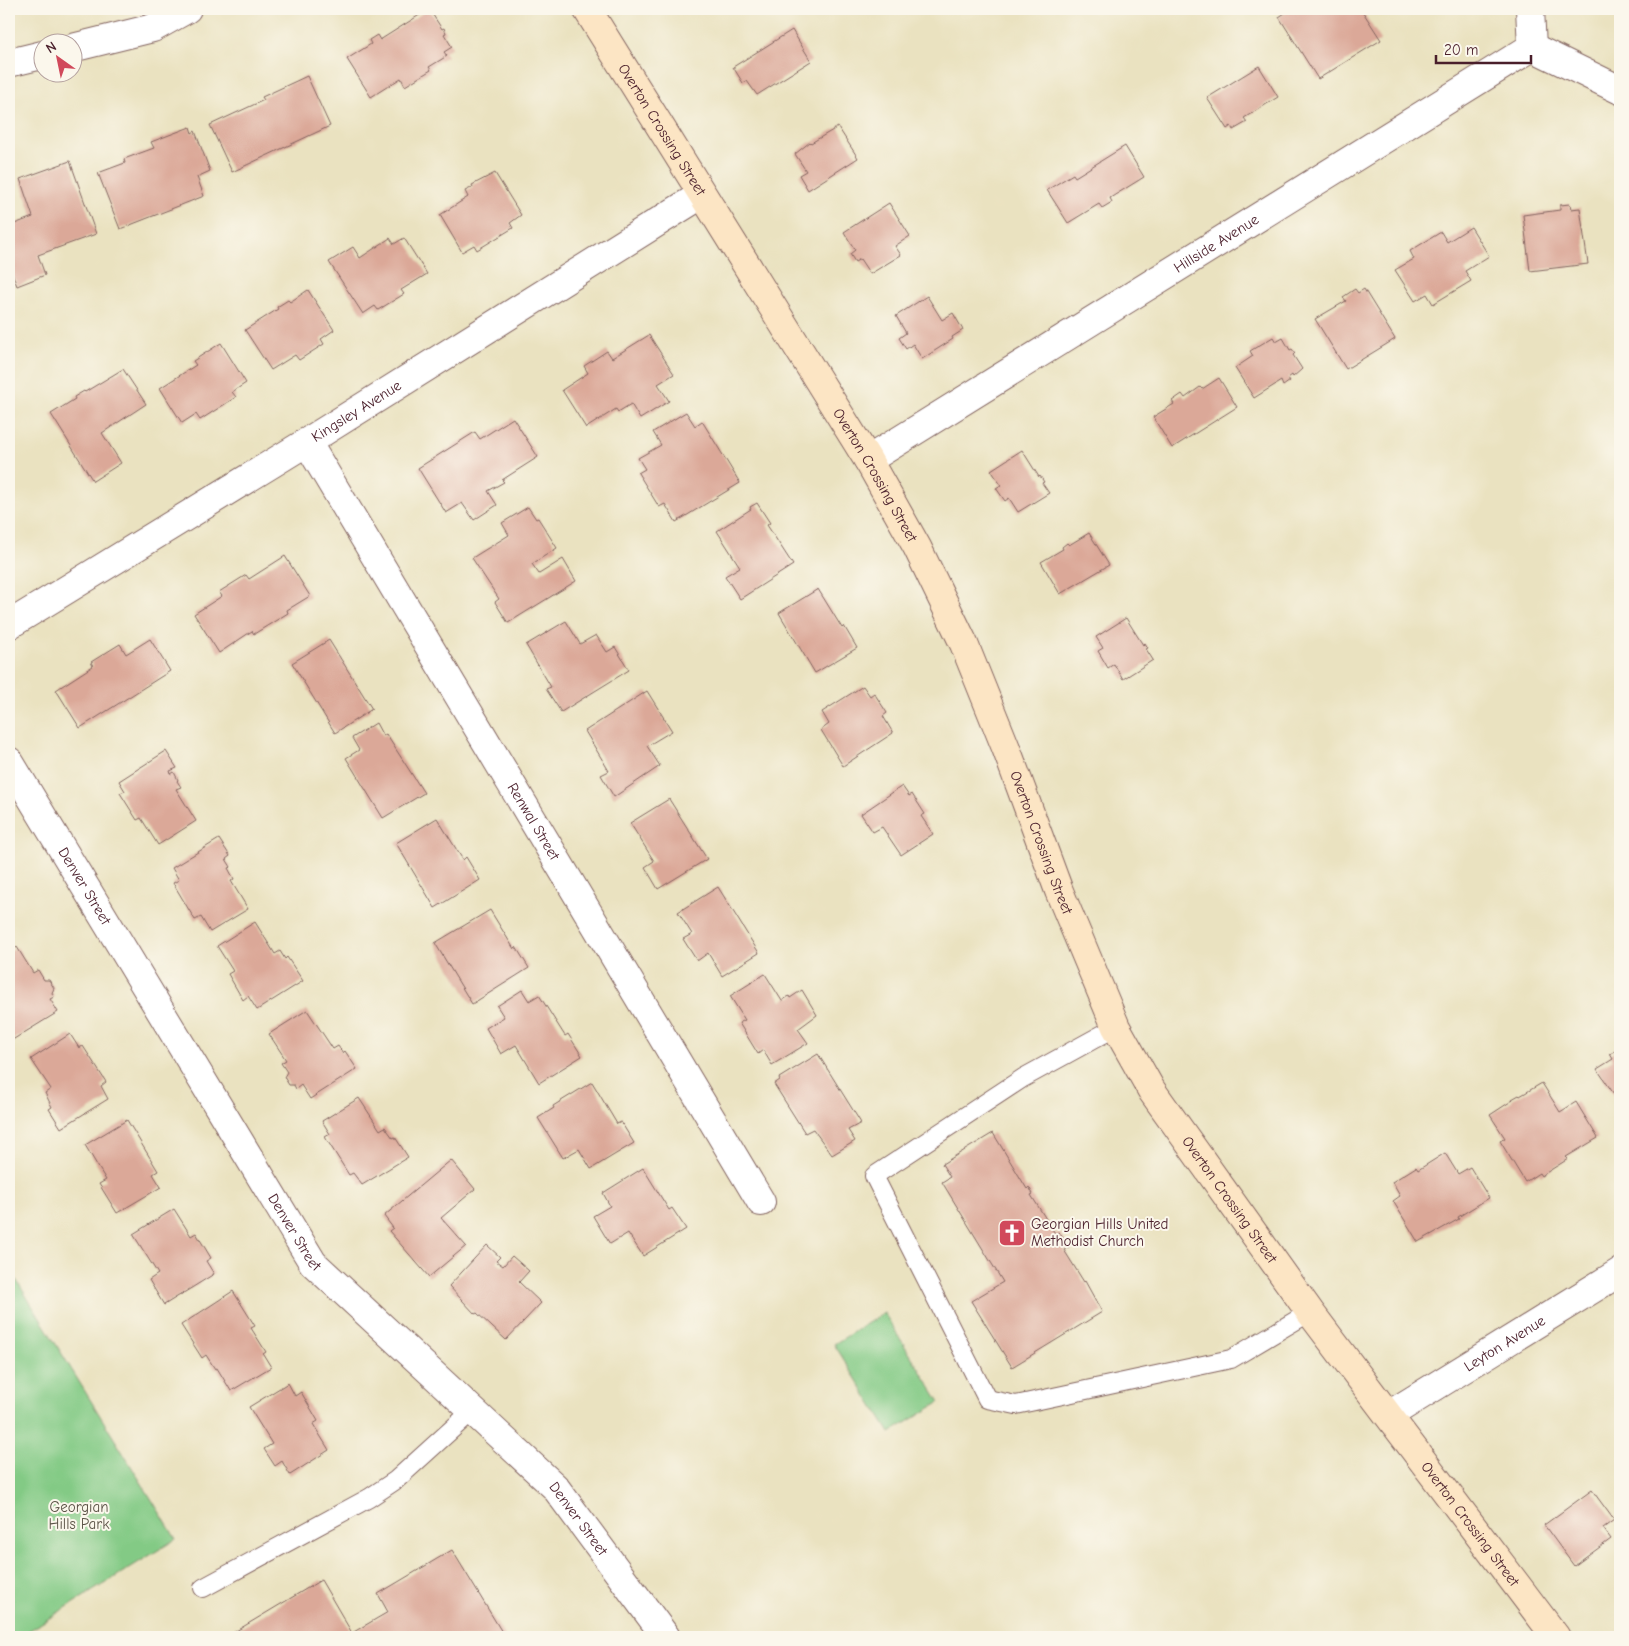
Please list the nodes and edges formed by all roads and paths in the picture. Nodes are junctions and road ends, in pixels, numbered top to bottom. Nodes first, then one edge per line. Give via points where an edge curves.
1 (187, 9) edge
2 (587, 9) edge
3 (1530, 9) edge
4 (82, 46) edge
5 (1532, 47) junction
6 (32, 58) edge
7 (9, 64) edge
8 (1620, 90) edge
9 (702, 195) junction
10 (307, 442) junction
11 (868, 460) junction
12 (9, 625) edge
13 (9, 761) edge
14 (1116, 1027) junction
15 (762, 1202) dead end
16 (1620, 1272) edge
17 (1310, 1312) junction
18 (472, 1411) junction
19 (1389, 1415) junction
20 (203, 1588) dead end
21 (666, 1637) edge
22 (1556, 1637) edge

1 - 4 street via 153,28
2 - 9 street, Overton Crossing Street
3 - 5 street
5 - 8 street
5 - 11 street, Hillside Avenue
6 - 7 street
9 - 10 street, Kingsley Avenue
9 - 11 street, Overton Crossing Street
10 - 12 street, Kingsley Avenue
10 - 15 street, Renwal Street
11 - 14 street, Overton Crossing Street via 917,547 964,644 1059,891
13 - 18 street, Denver Street via 313,1263
14 - 17 street, Overton Crossing Street via 1152,1091
14 - 17 lane via 1023,1078 874,1176 988,1399 1016,1405 1231,1359
16 - 19 street, Leyton Avenue
17 - 19 street, Overton Crossing Street
18 - 20 lane via 396,1480
18 - 21 street, Denver Street via 554,1488
19 - 22 street, Overton Crossing Street

